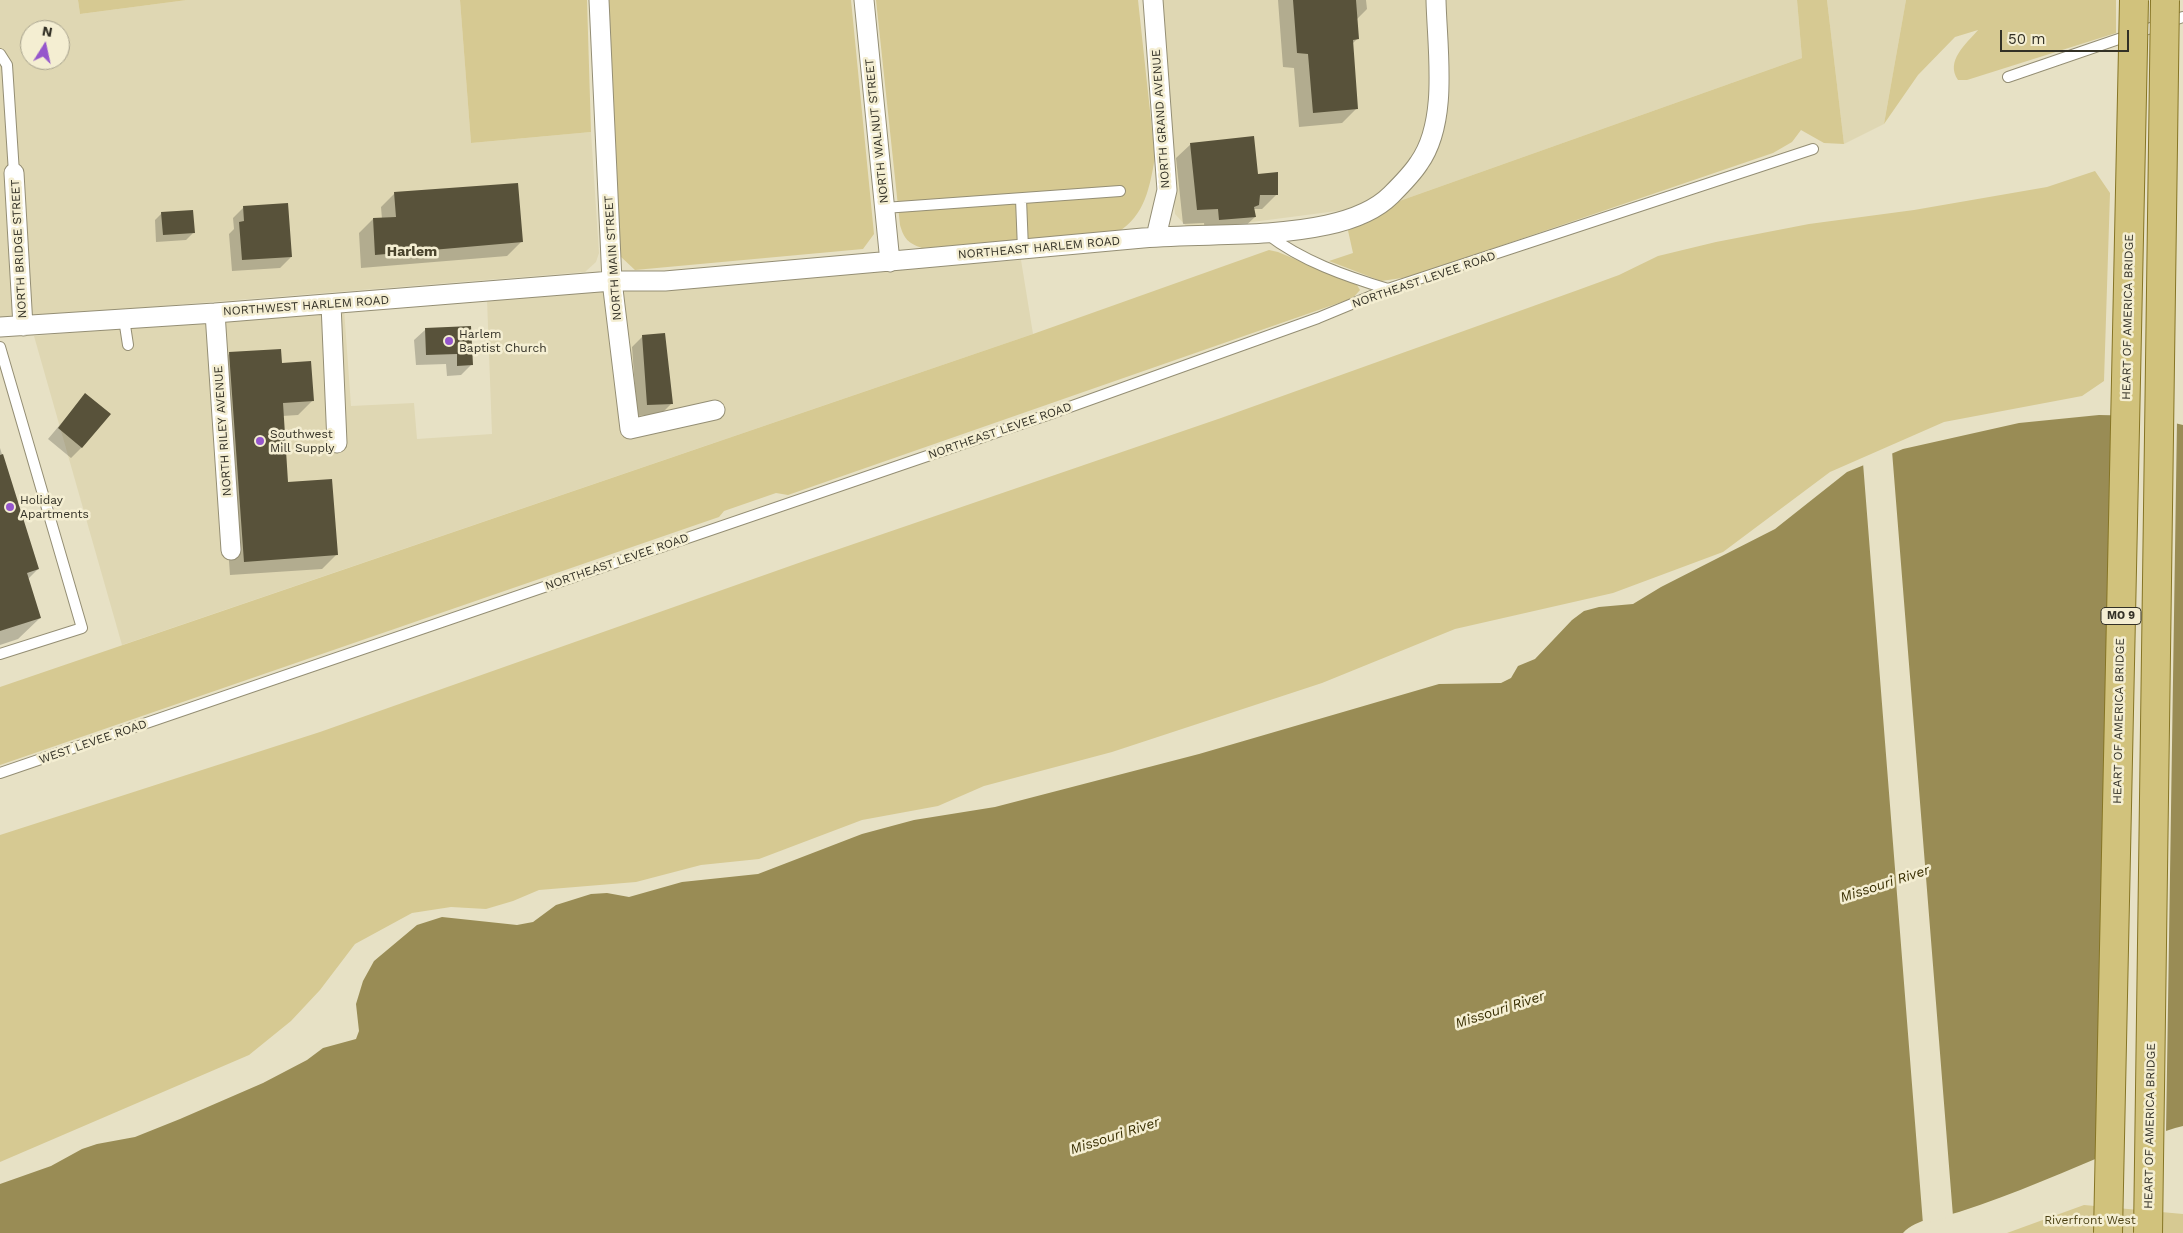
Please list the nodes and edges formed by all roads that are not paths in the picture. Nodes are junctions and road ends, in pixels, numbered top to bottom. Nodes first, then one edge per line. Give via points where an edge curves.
1 (599, 0) edge
2 (864, 0) edge
3 (1153, 0) edge
4 (1436, 0) edge
5 (2134, 0) edge
6 (2165, 0) edge
7 (2183, 17) edge
8 (0, 54) edge
9 (2008, 77) dead end
10 (1813, 149) dead end
11 (14, 173) joint
12 (1120, 191) dead end
13 (1021, 199) junction
14 (884, 208) junction
15 (1266, 233) junction
16 (1156, 237) junction
17 (1023, 249) junction
18 (890, 262) junction
19 (612, 281) junction
20 (1388, 289) junction
21 (331, 304) junction
22 (215, 313) junction
23 (124, 319) junction
24 (23, 326) junction
25 (0, 327) edge
26 (128, 346) dead end
27 (0, 347) edge
28 (3, 371) edge
29 (715, 410) dead end
30 (337, 443) dead end
31 (231, 550) dead end
32 (0, 654) edge
33 (186, 710) joint
34 (0, 774) edge
35 (2108, 1233) edge
36 (2148, 1233) edge

1 - 19 street, NORTH MAIN STREET
2 - 14 street, NORTH WALNUT STREET
3 - 16 street, NORTH GRAND AVENUE via 1167,190
4 - 15 street, NORTHEAST HARLEM ROAD via 1436,119 1420,162 1390,197 1370,210 1326,225
5 - 35 main road, HEART OF AMERICA BRIDGE / MO 9, bridge
6 - 36 main road, HEART OF AMERICA BRIDGE / MO 9, bridge
7 - 9 lane
8 - 11 lane via 7,65
10 - 20 lane, NORTHEAST LEVEE ROAD
11 - 24 street, NORTH BRIDGE STREET
12 - 13 lane
13 - 14 lane
13 - 17 lane
14 - 18 street, NORTH WALNUT STREET
15 - 16 street, NORTHEAST HARLEM ROAD
15 - 20 lane via 1288,250 1349,277
16 - 17 street, NORTHEAST HARLEM ROAD
17 - 18 street, NORTHEAST HARLEM ROAD
18 - 19 street, NORTHEAST HARLEM ROAD via 665,281
19 - 21 street, NORTHWEST HARLEM ROAD
19 - 29 street, NORTH MAIN STREET via 630,429
20 - 33 lane, NORTHEAST LEVEE ROAD via 1318,318 1041,417
21 - 22 street, NORTHWEST HARLEM ROAD
21 - 30 street
22 - 23 street, NORTHWEST HARLEM ROAD
22 - 31 street, NORTH RILEY AVENUE
23 - 24 street, NORTHWEST HARLEM ROAD
23 - 26 lane
24 - 25 street, NORTHWEST HARLEM ROAD
27 - 28 lane
28 - 32 lane via 82,628
33 - 34 lane, WEST LEVEE ROAD

